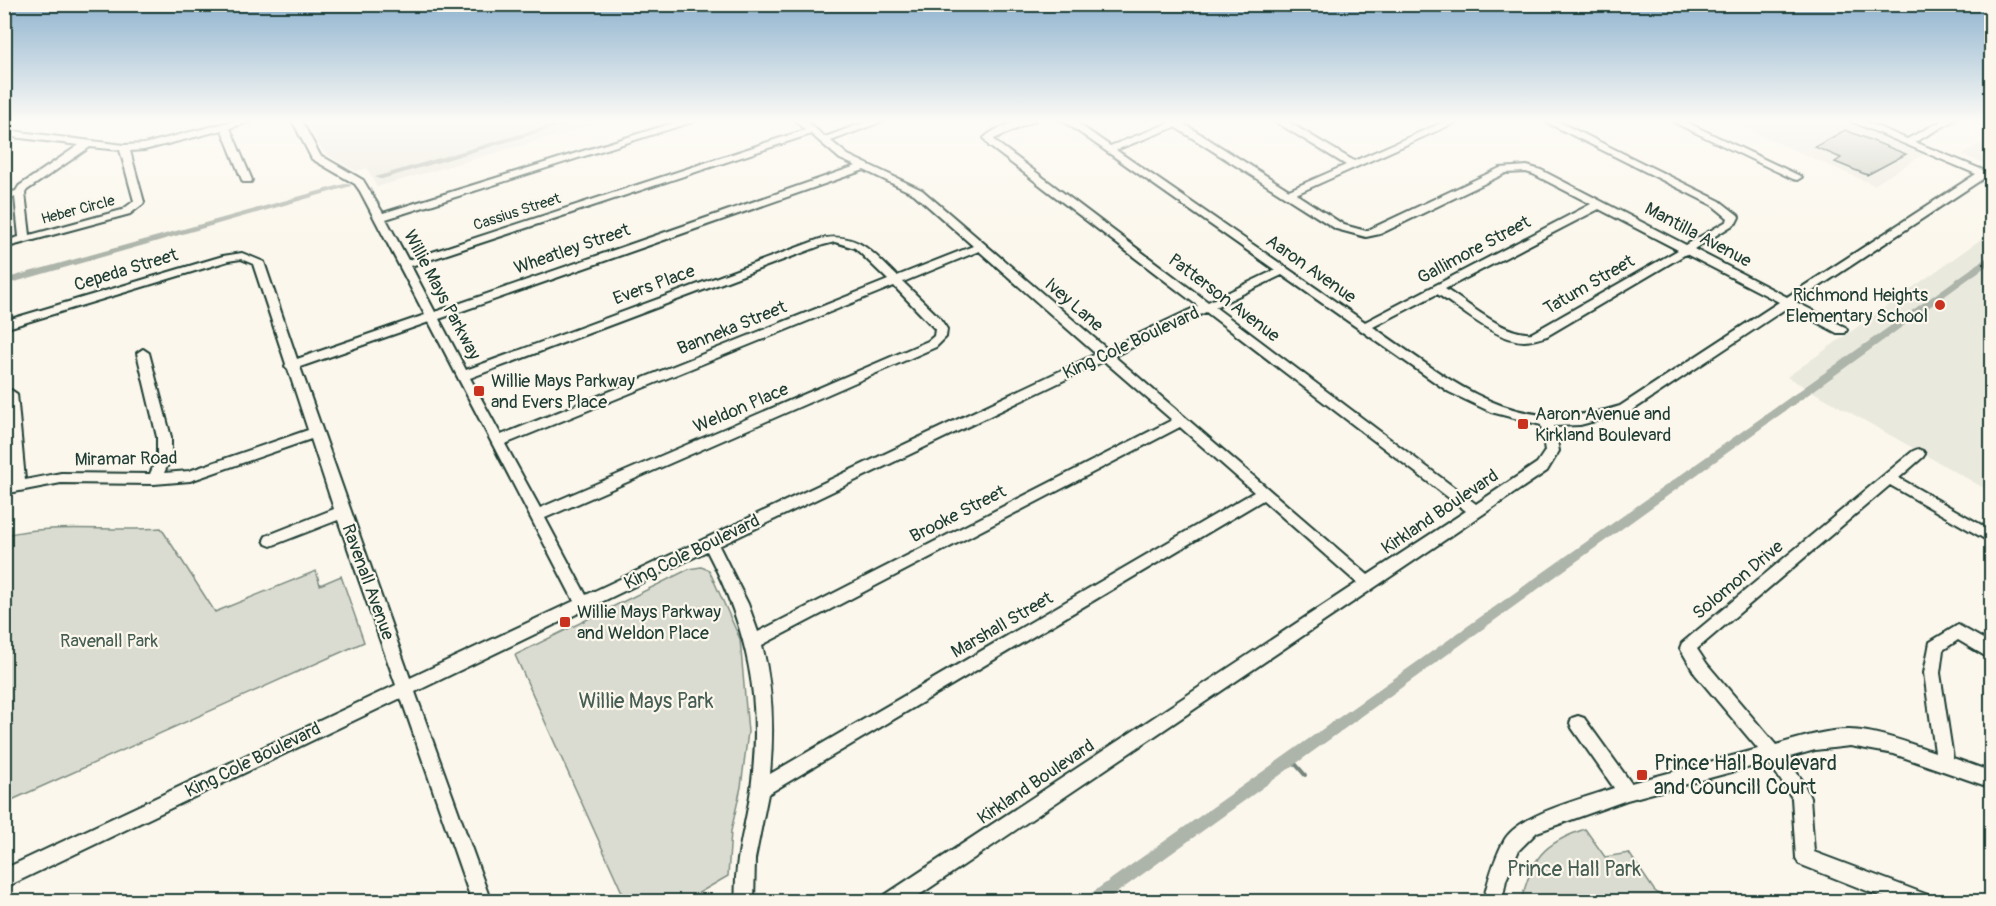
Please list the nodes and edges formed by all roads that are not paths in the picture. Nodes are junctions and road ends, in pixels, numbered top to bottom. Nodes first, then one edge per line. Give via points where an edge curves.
1 (61, 162) edge
2 (128, 162) edge
3 (240, 162) edge
4 (325, 162) edge
5 (558, 162) edge
6 (716, 162) edge
7 (856, 162) edge
8 (1016, 162) edge
9 (1126, 162) edge
10 (1238, 162) edge
11 (1348, 162) edge
12 (1359, 162) edge
13 (1633, 162) edge
14 (1765, 162) edge
15 (1963, 162) edge
16 (1353, 165) junction
17 (865, 166) junction
18 (1989, 173) edge
19 (1797, 177) dead end
20 (247, 180) dead end
21 (20, 192) junction
22 (1288, 194) junction
23 (4, 196) edge
24 (1600, 204) junction
25 (379, 218) junction
26 (25, 239) junction
27 (4, 245) edge
28 (980, 247) junction
29 (1687, 250) junction
30 (258, 262) joint
31 (404, 265) junction
32 (1282, 271) junction
33 (895, 281) junction
34 (1437, 289) junction
35 (1787, 302) junction
36 (1206, 307) junction
37 (432, 317) junction
38 (4, 325) edge
39 (1364, 327) junction
40 (1841, 330) dead end
41 (143, 353) dead end
42 (1104, 355) junction
43 (291, 366) junction
44 (462, 376) junction
45 (11, 394) dead end
46 (1181, 421) junction
47 (1547, 423) junction
48 (315, 433) junction
49 (497, 442) junction
50 (1918, 454) dead end
51 (1890, 478) junction
52 (154, 479) junction
53 (11, 487) edge
54 (1264, 493) junction
55 (342, 512) junction
56 (1476, 512) junction
57 (536, 516) junction
58 (1992, 538) edge
59 (272, 540) dead end
60 (710, 543) junction
61 (1368, 584) junction
62 (583, 604) junction
63 (753, 642) junction
64 (1992, 653) edge
65 (406, 687) junction
66 (1578, 723) dead end
67 (1774, 755) junction
68 (1946, 765) junction
69 (1992, 780) edge
70 (760, 789) junction
71 (1627, 792) junction
72 (4, 879) edge
73 (482, 902) edge
74 (745, 902) edge
75 (892, 902) edge
76 (1492, 902) edge
77 (1921, 902) edge

1 - 21 street, Heber Circle
2 - 26 street, Heber Circle via 139,202 134,207
3 - 20 street
4 - 25 street, Willie Mays Parkway via 358,182
5 - 25 street
6 - 31 street, Cassius Street
7 - 17 street, Ivey Lane
8 - 36 street, Patterson Avenue
9 - 32 street, Aaron Avenue
10 - 22 street
11 - 16 street
12 - 16 street
13 - 29 street, Tatum Street via 1716,203 1734,217 1731,223
14 - 19 street
15 - 18 street
16 - 22 street
17 - 28 street, Ivey Lane via 918,192
17 - 37 street, Wheatley Street
18 - 35 street
21 - 23 street
21 - 26 street, Heber Circle
22 - 24 street, Mantilla Avenue via 1340,226 1366,234 1504,170 1537,172
24 - 29 street, Mantilla Avenue
24 - 34 street, Gallimore Street
25 - 31 street, Willie Mays Parkway
26 - 27 street
28 - 33 street, Banneka Street
28 - 42 street, Ivey Lane
29 - 34 street, Tatum Street via 1530,337 1503,330
29 - 35 street, Mantilla Avenue
30 - 38 street, Cepeda Street via 242,256 227,258
30 - 43 street, Ravenall Avenue
31 - 37 street, Willie Mays Parkway
32 - 36 street, King Cole Boulevard
32 - 39 street, Aaron Avenue
33 - 44 street, Evers Place via 859,246 835,239 820,242
33 - 49 street, Banneka Street
33 - 57 street, Weldon Place via 941,329 940,337 932,344
34 - 39 street, Gallimore Street
35 - 40 street, Mantilla Avenue
35 - 47 street via 1625,409 1603,417
36 - 42 street, King Cole Boulevard
36 - 56 street, Patterson Avenue
37 - 43 street, Wheatley Street
37 - 44 street, Willie Mays Parkway
39 - 47 street, Aaron Avenue via 1475,400 1502,412
41 - 52 street via 164,437 164,458
42 - 46 street, Ivey Lane
42 - 60 street, King Cole Boulevard
43 - 48 street, Ravenall Avenue
44 - 49 street, Willie Mays Parkway
45 - 53 street
46 - 54 street, Ivey Lane
46 - 63 street, Brooke Street
47 - 56 street, Kirkland Boulevard via 1552,451 1542,467
48 - 52 street, Miramar Road via 190,476
48 - 55 street, Ravenall Avenue
49 - 57 street, Willie Mays Parkway
50 - 51 street, Solomon Drive
51 - 58 street
51 - 67 street, Solomon Drive via 1688,648 1701,669
52 - 53 street, Miramar Road via 62,478
54 - 61 street, Ivey Lane
54 - 70 street, Marshall Street
55 - 59 street
55 - 65 street, Ravenall Avenue
56 - 61 street, Kirkland Boulevard
57 - 62 street, Willie Mays Parkway
60 - 62 street, King Cole Boulevard
60 - 63 street via 732,582
61 - 75 street, Kirkland Boulevard
62 - 65 street, King Cole Boulevard
63 - 70 street via 763,684 765,728
64 - 68 street via 1958,632 1936,647 1932,673
65 - 72 street, King Cole Boulevard
65 - 73 street, Ravenall Avenue
66 - 71 street
67 - 68 street via 1815,742 1850,738 1894,746
67 - 71 street
67 - 77 street via 1801,798 1804,858
68 - 69 street
70 - 74 street via 746,860
71 - 76 street via 1531,826 1512,844

